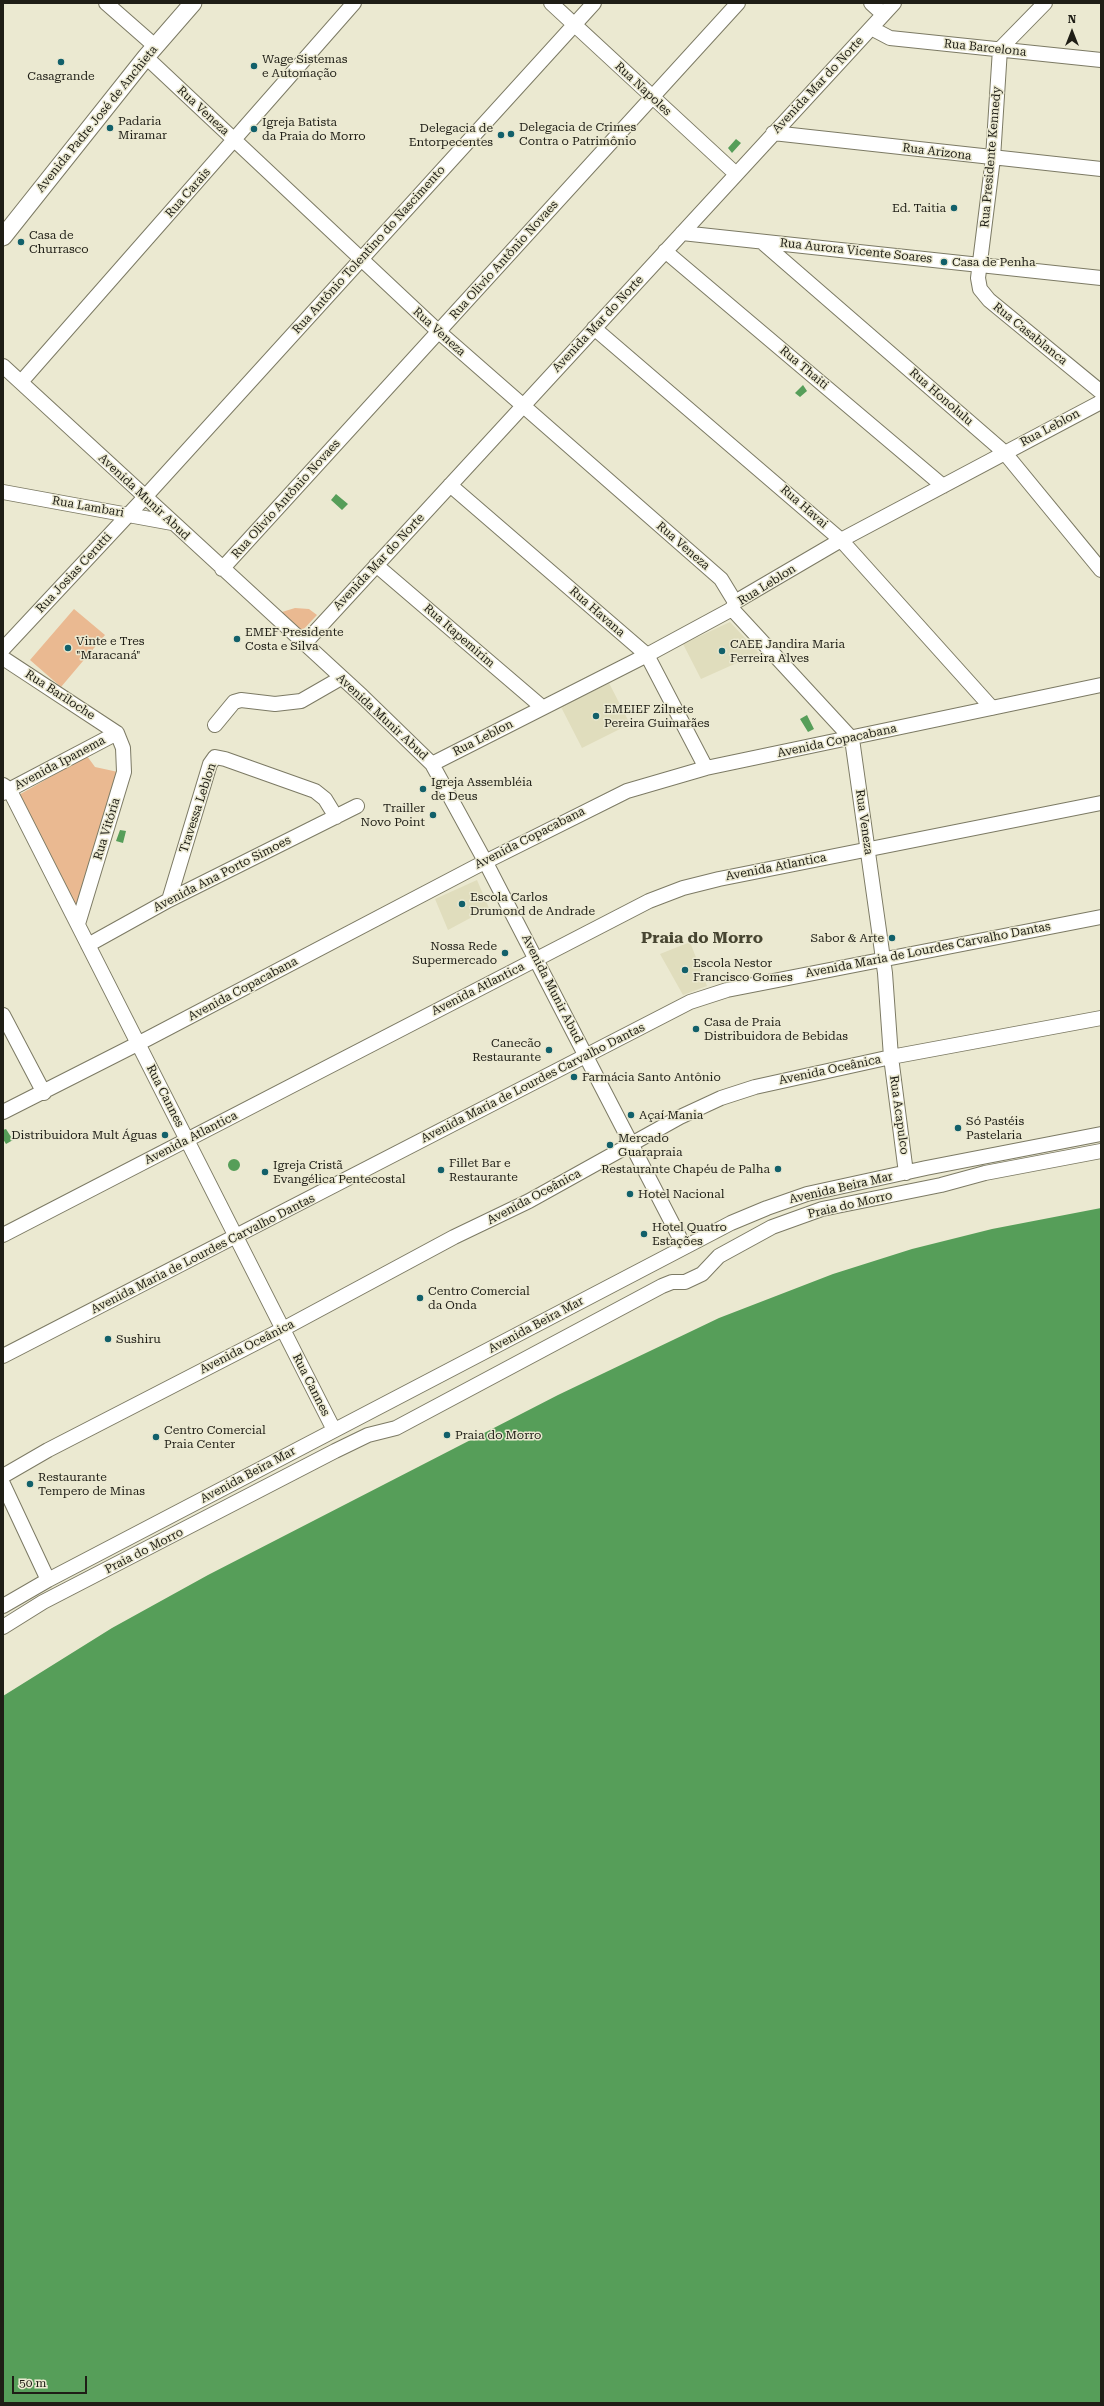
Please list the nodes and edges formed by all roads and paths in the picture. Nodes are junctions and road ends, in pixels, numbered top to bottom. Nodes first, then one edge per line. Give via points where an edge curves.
1 (193, 3) edge
2 (354, 3) edge
3 (551, 3) edge
4 (594, 3) edge
5 (738, 3) edge
6 (871, 3) edge
7 (894, 3) edge
8 (1045, 3) edge
9 (111, 5) edge
10 (884, 14) junction
11 (574, 24) junction
12 (871, 28) junction
13 (1000, 49) junction
14 (150, 52) junction
15 (1101, 60) edge
16 (652, 97) junction
17 (773, 133) junction
18 (234, 140) junction
19 (993, 158) junction
20 (1101, 169) edge
21 (736, 174) junction
22 (682, 233) junction
23 (3, 237) edge
24 (762, 242) junction
25 (665, 251) junction
26 (361, 259) junction
27 (980, 264) junction
28 (1101, 278) edge
29 (594, 328) junction
30 (439, 332) junction
31 (3, 366) edge
32 (21, 382) junction
33 (1101, 392) edge
34 (1101, 402) edge
35 (523, 406) junction
36 (1004, 452) junction
37 (450, 485) junction
38 (943, 486) junction
39 (3, 492) edge
40 (145, 498) junction
41 (129, 515) junction
42 (172, 523) junction
43 (842, 540) junction
44 (376, 565) junction
45 (222, 569) junction
46 (1101, 570) edge
47 (734, 606) junction
48 (304, 644) junction
49 (3, 649) edge
50 (647, 655) junction
51 (3, 658) edge
52 (341, 678) junction
53 (1101, 685) edge
54 (542, 707) junction
55 (992, 708) junction
56 (215, 725) dead end
57 (117, 733) junction
58 (852, 739) junction
59 (432, 764) junction
60 (706, 768) junction
61 (5, 789) edge
62 (1101, 803) edge
63 (357, 806) dead end
64 (336, 817) junction
65 (867, 849) junction
66 (485, 861) junction
67 (169, 900) junction
68 (1101, 916) edge
69 (78, 924) junction
70 (88, 945) junction
71 (536, 959) junction
72 (883, 960) junction
73 (3, 1015) edge
74 (1101, 1018) edge
75 (138, 1044) junction
76 (586, 1056) junction
77 (891, 1057) junction
78 (44, 1093) junction
79 (3, 1112) edge
80 (1101, 1134) edge
81 (187, 1140) junction
82 (632, 1144) junction
83 (1101, 1151) edge
84 (906, 1173) junction
85 (3, 1235) edge
86 (236, 1236) junction
87 (684, 1246) junction
88 (283, 1329) junction
89 (3, 1356) edge
90 (334, 1430) junction
91 (3, 1476) edge
92 (3, 1484) edge
93 (48, 1580) junction
94 (3, 1606) edge
95 (3, 1627) edge

1 - 14 main road, Avenida Padre José de Anchieta
2 - 18 street, Rua Carais
3 - 11 street, Rua Napoles
4 - 11 street, Rua Antônio Tolentino do Nascimento
5 - 16 street, Rua Olivio Antônio Novaes
6 - 10 street
7 - 10 street, Avenida Mar do Norte
8 - 13 street
9 - 14 street, Rua Veneza
10 - 12 street, Avenida Mar do Norte
11 - 16 street, Rua Napoles
11 - 26 street, Rua Antônio Tolentino do Nascimento
12 - 13 street, Rua Barcelona via 890,38
12 - 17 street, Avenida Mar do Norte
13 - 15 street, Rua Barcelona
13 - 19 street, Rua Presidente Kennedy
14 - 18 street, Rua Veneza
14 - 23 main road, Avenida Padre José de Anchieta
16 - 21 street, Rua Napoles
16 - 30 street, Rua Olivio Antônio Novaes
17 - 19 street, Rua Arizona
17 - 21 street, Avenida Mar do Norte
18 - 26 street, Rua Veneza
18 - 32 street, Rua Carais
19 - 20 street, Rua Arizona
19 - 27 street, Rua Presidente Kennedy
21 - 22 street, Avenida Mar do Norte
22 - 24 street, Rua Aurora Vicente Soares
22 - 25 street, Avenida Mar do Norte
24 - 27 street, Rua Aurora Vicente Soares
24 - 36 street, Rua Honolulu
25 - 29 street, Avenida Mar do Norte
25 - 38 street, Rua Thaiti
26 - 30 street, Rua Veneza
26 - 40 street, Rua Antônio Tolentino do Nascimento
27 - 28 street, Rua Aurora Vicente Soares
27 - 33 street, Rua Casablanca via 980,288 989,300
29 - 35 street, Avenida Mar do Norte
29 - 43 street, Rua Havai
30 - 35 street, Rua Veneza
30 - 45 street, Rua Olivio Antônio Novaes
31 - 32 street, Avenida Munir Abud
32 - 40 street, Avenida Munir Abud
34 - 36 street, Rua Leblon
35 - 37 street, Avenida Mar do Norte
35 - 47 street, Rua Veneza via 721,579
36 - 38 street, Rua Leblon
36 - 46 street, Rua Honolulu
37 - 44 street, Avenida Mar do Norte
37 - 50 street, Rua Havana
38 - 43 street, Rua Leblon
39 - 41 street, Rua Lambari
40 - 41 street, Rua Josias Cerutti
40 - 42 street, Avenida Munir Abud
41 - 42 street, Rua Lambari
41 - 49 street, Rua Josias Cerutti
42 - 45 street, Avenida Munir Abud
43 - 47 street, Rua Leblon
43 - 55 street, Rua Havai
44 - 48 street, Avenida Mar do Norte
44 - 54 street, Rua Itapemirim
45 - 48 street, Avenida Munir Abud
47 - 50 street, Rua Leblon
47 - 58 street, Rua Veneza
48 - 52 street, Avenida Munir Abud
50 - 54 street, Rua Leblon
50 - 60 street, Rua Havana
51 - 57 street, Rua Bariloche
52 - 56 street via 301,701 275,704 241,700 234,702
52 - 59 street, Avenida Munir Abud
53 - 55 street, Avenida Copacabana
54 - 59 street, Rua Leblon
55 - 58 street, Avenida Copacabana
57 - 61 street, Avenida Ipanema
57 - 69 street, Rua Vitória via 123,748 124,772
58 - 60 street, Avenida Copacabana
58 - 65 street, Rua Veneza
59 - 66 street, Avenida Munir Abud
60 - 66 street, Avenida Copacabana via 627,791
61 - 69 street, Rua Cannes
62 - 65 street, Avenida Atlantica
63 - 64 street, Avenida Ana Porto Simoes
64 - 67 street, Avenida Ana Porto Simoes
64 - 67 street, Travessa Leblon via 325,799 315,791 215,757 210,764
65 - 71 street, Avenida Atlantica via 683,888 649,901
65 - 72 street, Rua Veneza
66 - 71 street, Avenida Munir Abud
66 - 75 street, Avenida Copacabana
67 - 70 street, Avenida Ana Porto Simoes
68 - 72 street, Avenida Maria de Lourdes Carvalho Dantas
69 - 70 street, Rua Cannes
70 - 75 street, Rua Cannes
71 - 76 street, Avenida Munir Abud
71 - 81 street, Avenida Atlantica
72 - 76 street, Avenida Maria de Lourdes Carvalho Dantas via 727,990 690,1002
72 - 77 street, Rua Acapulco
73 - 78 street
74 - 77 street, Avenida Oceânica
75 - 78 street, Avenida Copacabana
75 - 81 street, Rua Cannes
76 - 82 street, Avenida Munir Abud
76 - 86 street, Avenida Maria de Lourdes Carvalho Dantas
77 - 82 street, Avenida Oceânica via 739,1092 680,1117
77 - 84 street, Rua Acapulco
78 - 79 street, Avenida Copacabana
80 - 84 street, Avenida Beira Mar
81 - 85 street, Avenida Atlantica
81 - 86 street, Rua Cannes
82 - 87 street, Avenida Munir Abud
82 - 88 street, Avenida Oceânica via 529,1201 454,1237
83 - 95 street, Praia do Morro via 985,1173 941,1185 822,1209 772,1227 718,1256 702,1274 685,1282 672,1282 662,1286 396,1428 368,1435 335,1451 43,1602
84 - 87 street, Avenida Beira Mar via 807,1194 767,1208
86 - 88 street, Rua Cannes
86 - 89 street, Avenida Maria de Lourdes Carvalho Dantas
87 - 90 street, Avenida Beira Mar
88 - 90 street, Rua Cannes
88 - 91 street, Avenida Oceânica via 48,1450
90 - 93 street, Avenida Beira Mar
92 - 93 street
93 - 94 street, Avenida Beira Mar

